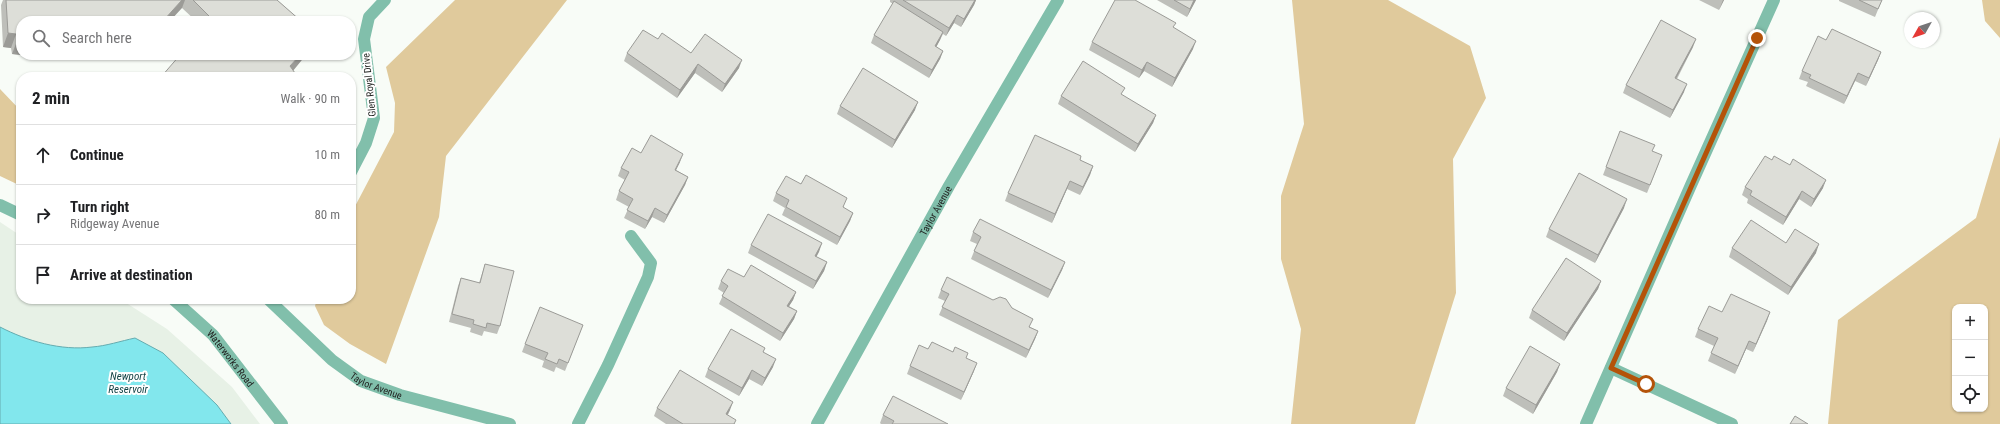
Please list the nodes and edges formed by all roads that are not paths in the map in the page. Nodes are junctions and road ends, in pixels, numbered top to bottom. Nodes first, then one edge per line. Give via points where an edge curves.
1 (385, 0) edge
2 (1058, 0) edge
3 (1774, 0) edge
4 (356, 162) edge
5 (0, 205) edge
6 (16, 213) edge
7 (631, 236) dead end
8 (179, 304) edge
9 (275, 304) edge
10 (1611, 368) junction
11 (282, 424) edge
12 (510, 424) edge
13 (578, 424) edge
14 (817, 424) edge
15 (1586, 424) edge
16 (1732, 424) edge

1 - 4 street, Glen Royal Drive via 370,16 364,39 374,118
2 - 14 street, Taylor Avenue via 949,186
3 - 10 street
5 - 6 street
7 - 13 street via 651,263 648,277
8 - 11 street, Waterworks Road via 213,335
9 - 12 street, Taylor Avenue via 332,360 361,381 400,396
10 - 15 street
10 - 16 street

